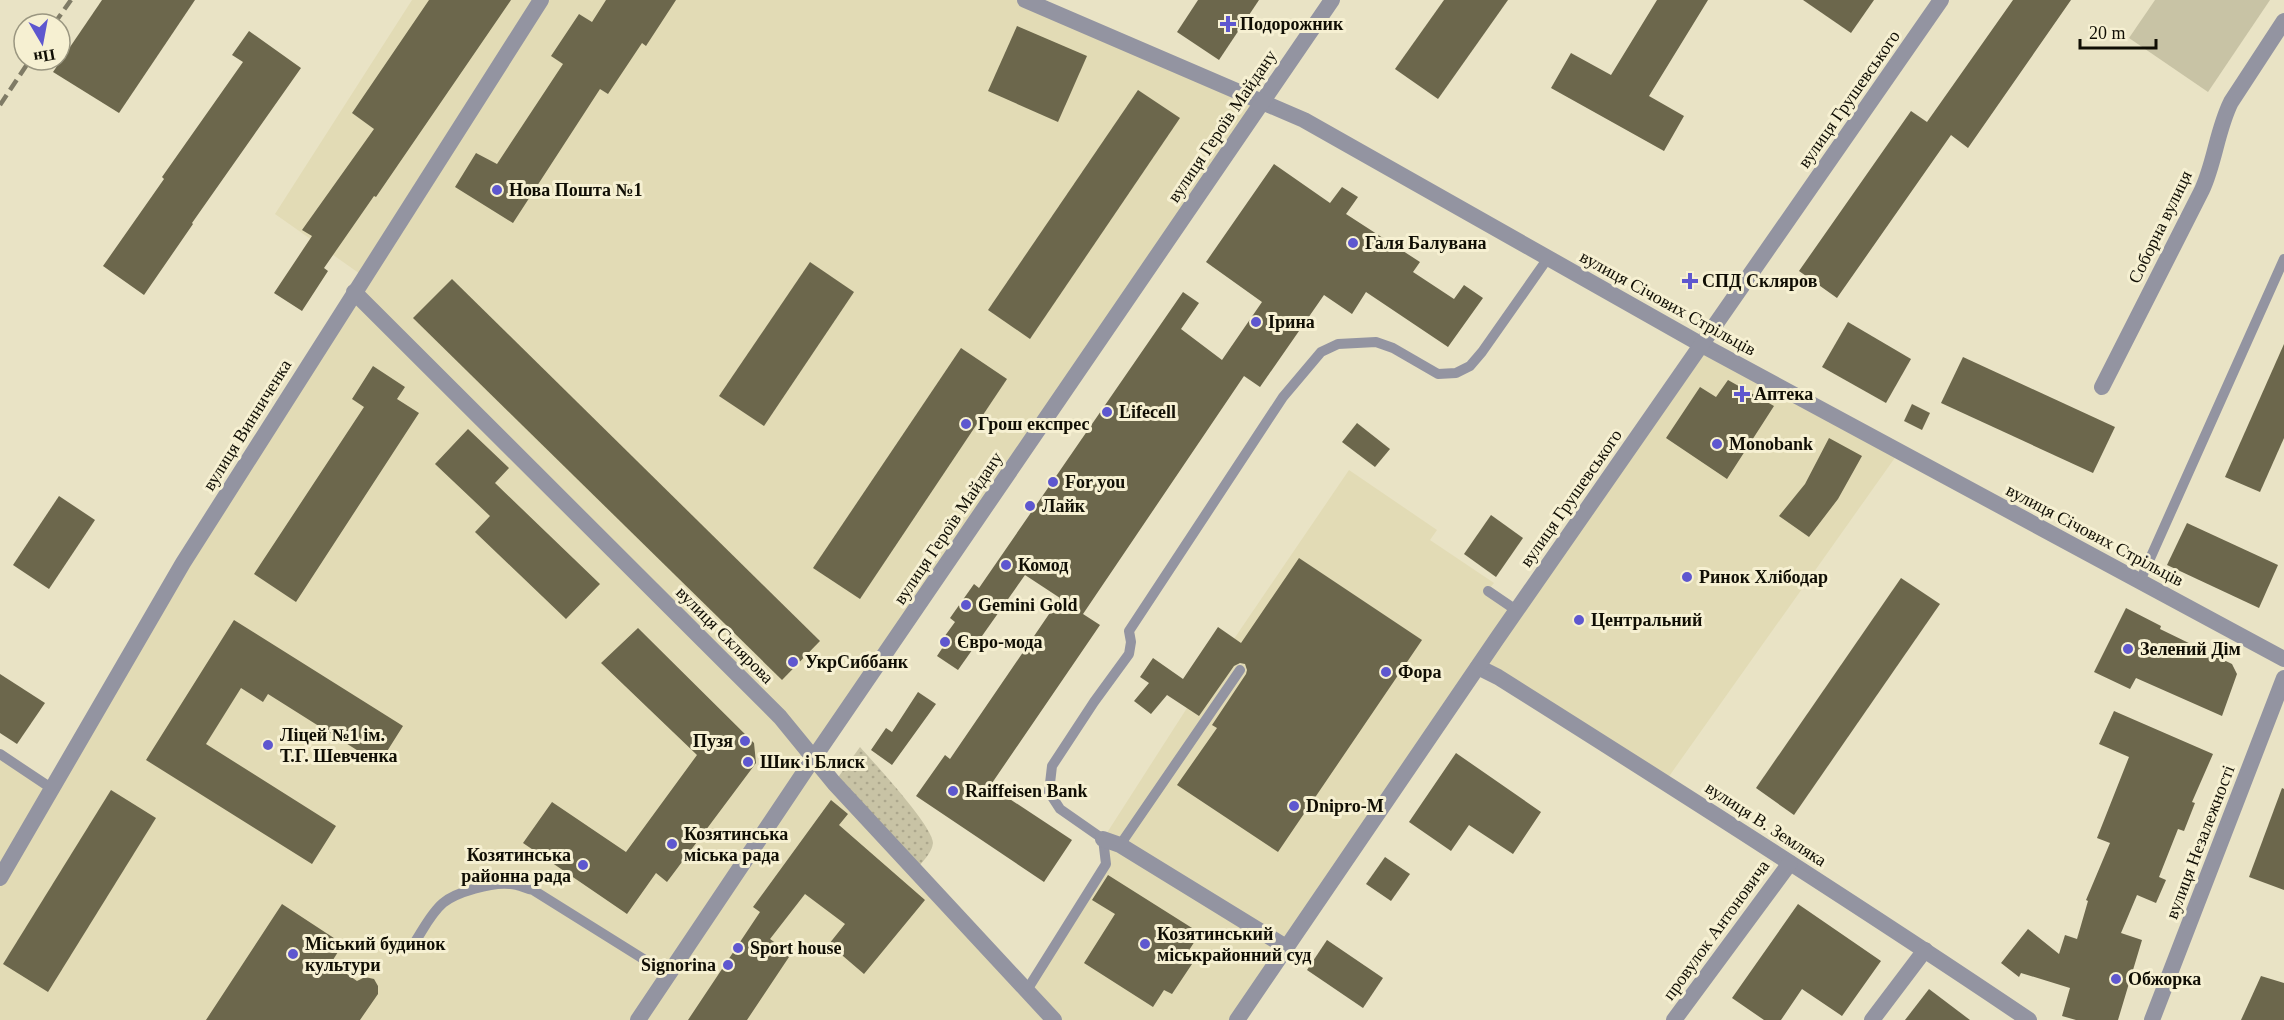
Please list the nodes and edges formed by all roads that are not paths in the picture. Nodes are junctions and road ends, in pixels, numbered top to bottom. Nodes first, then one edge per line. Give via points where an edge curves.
1 (541, 0) edge
2 (1025, 0) edge
3 (1332, 0) edge
4 (1941, 0) edge
5 (2284, 21) edge
6 (1262, 102) junction
7 (1548, 258) junction
8 (2284, 258) edge
9 (354, 292) junction
10 (1702, 345) junction
11 (2102, 387) dead end
12 (2140, 581) junction
13 (1488, 591) dead end
14 (1516, 610) junction
15 (2284, 659) edge
16 (1478, 667) junction
17 (1240, 670) dead end
18 (2284, 678) edge
19 (0, 754) edge
20 (813, 759) junction
21 (51, 788) junction
22 (1103, 839) junction
23 (1120, 845) junction
24 (1790, 863) junction
25 (0, 878) edge
26 (413, 945) dead end
27 (1286, 947) junction
28 (1925, 950) junction
29 (669, 975) junction
30 (1026, 990) junction
31 (638, 1020) edge
32 (1054, 1020) edge
33 (1237, 1020) edge
34 (1674, 1020) edge
35 (1872, 1020) edge
36 (2029, 1020) edge
37 (2152, 1020) edge

1 - 9 street, вулиця Винниченка
2 - 6 street, вулиця Січових Стрільців
3 - 6 street, вулиця Героїв Майдану
4 - 10 street, вулиця Грушевського
5 - 11 street, Соборна вулиця via 2231,102 2208,178
6 - 7 street, вулиця Січових Стрільців via 1304,120
6 - 20 street, вулиця Героїв Майдану
7 - 10 street, вулиця Січових Стрільців
7 - 22 lane via 1482,352 1456,374 1438,374 1376,342 1338,344 1320,352 1283,397 1129,631 1129,654 1052,766 1049,792 1060,810
8 - 12 lane
9 - 20 street, вулиця Склярова via 780,717
9 - 21 street, вулиця Винниченка via 183,563
10 - 12 street, вулиця Січових Стрільців
10 - 14 street, вулиця Грушевського
12 - 15 street, вулиця Січових Стрільців
13 - 14 lane
14 - 16 street, вулиця Грушевського
16 - 24 street, вулиця В. Земляка
16 - 27 street, вулиця Грушевського
17 - 23 lane
18 - 37 street, вулиця Незалежності
19 - 21 lane
20 - 29 street, вулиця Героїв Майдану
20 - 30 street, вулиця Склярова
21 - 25 street, вулиця Винниченка
22 - 23 street
22 - 30 lane via 1106,864
23 - 27 street
24 - 28 street, вулиця В. Земляка
24 - 34 street, провулок Антоновича
26 - 29 lane via 444,902 464,892 510,884 532,890
27 - 33 street, вулиця Грушевського
28 - 35 street
28 - 36 street, вулиця В. Земляка
29 - 31 street, вулиця Героїв Майдану
30 - 32 street, вулиця Склярова

